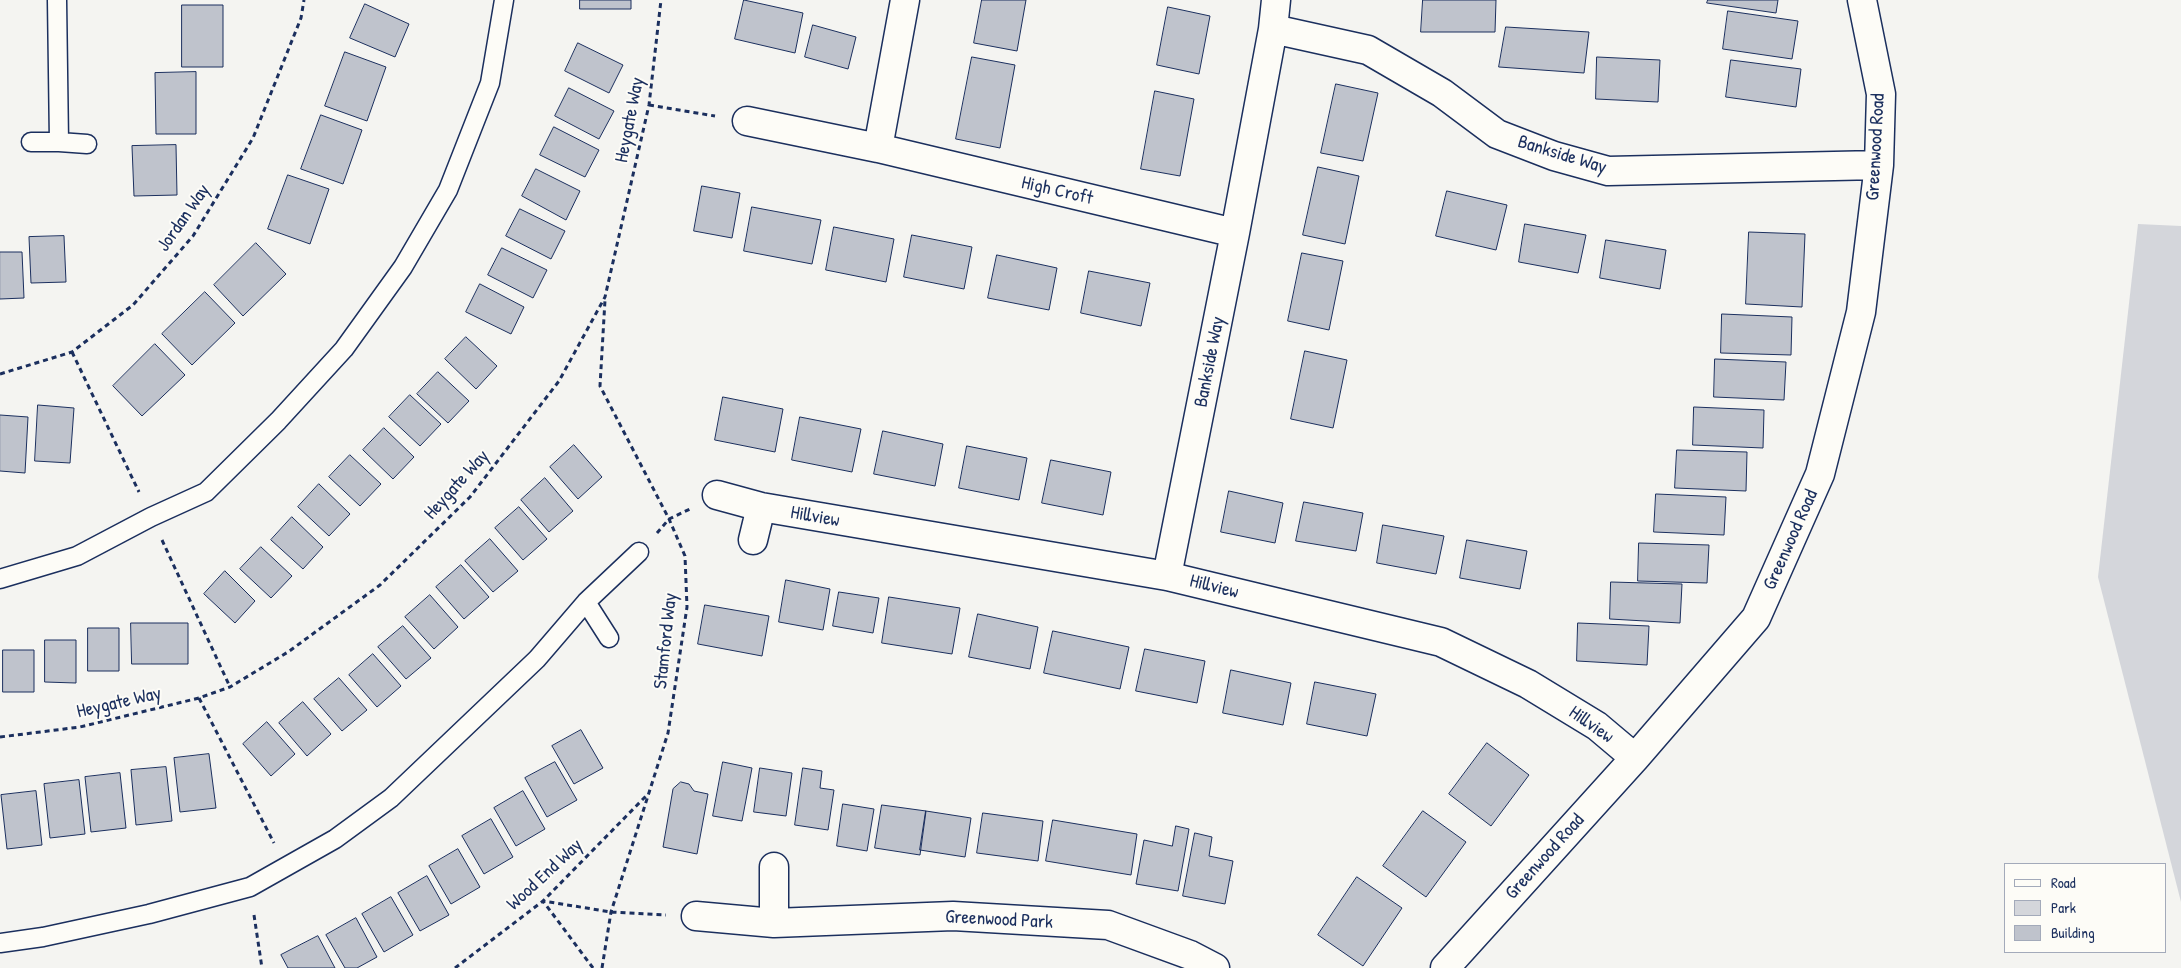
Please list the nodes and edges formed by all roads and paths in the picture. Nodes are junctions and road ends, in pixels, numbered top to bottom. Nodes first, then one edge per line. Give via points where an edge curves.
1 (57, 0) edge
2 (304, 0) edge
3 (504, 0) edge
4 (661, 0) edge
5 (905, 0) edge
6 (1276, 0) edge
7 (1862, 0) edge
8 (1273, 29) junction
9 (649, 105) junction
10 (746, 121) joint
11 (31, 142) dead end
12 (59, 142) junction
13 (87, 144) dead end
14 (878, 148) junction
15 (1879, 166) junction
16 (1235, 233) junction
17 (605, 297) junction
18 (0, 374) edge
19 (717, 496) dead end
20 (761, 508) junction
21 (753, 540) dead end
22 (640, 552) dead end
23 (1167, 576) junction
24 (0, 579) edge
25 (586, 602) junction
26 (610, 638) dead end
27 (199, 698) junction
28 (0, 737) edge
29 (1635, 758) junction
30 (647, 794) junction
31 (774, 867) dead end
32 (286, 868) junction
33 (250, 887) junction
34 (543, 901) junction
35 (611, 912) junction
36 (696, 916) joint
37 (774, 923) junction
38 (0, 943) edge
39 (262, 968) edge
40 (455, 968) edge
41 (593, 968) edge
42 (602, 968) edge
43 (1215, 968) edge
44 (1445, 968) edge

1 - 12 lane
2 - 18 path, Jordan Way via 301,18 253,138 193,236 133,305 72,352
3 - 24 lane via 490,83 448,190 403,267 344,349 278,421 206,492 77,556
4 - 9 path, Heygate Way
5 - 14 street
6 - 8 street, Bankside Way
7 - 15 street, Greenwood Road via 1881,94
8 - 15 street, Bankside Way via 1368,50 1442,93 1497,134 1554,156 1608,171
8 - 16 street, Bankside Way
9 - 10 path
9 - 17 path, Heygate Way
10 - 14 street, High Croft
11 - 12 lane
12 - 13 lane
14 - 16 street, High Croft
15 - 29 street, Greenwood Road via 1861,312 1820,474 1756,618
16 - 23 street, Bankside Way
17 - 27 path, Heygate Way via 560,381 470,497 380,585 288,652 230,687
17 - 30 path, Stamford Way via 600,386 685,556 687,608 668,733
19 - 20 street, Hillview
20 - 21 street
20 - 23 street, Hillview
22 - 25 lane
23 - 29 street, Hillview via 1441,642 1528,684 1597,726
25 - 26 lane
25 - 32 lane via 537,659 391,798 335,839
27 - 28 path, Heygate Way via 80,727
27 - 32 path
29 - 44 street, Greenwood Road
30 - 34 path, Wood End Way
30 - 35 path, Stamford Way
31 - 37 street
32 - 33 lane
33 - 38 lane via 149,914
33 - 39 path
34 - 35 path
34 - 40 path, Wood End Way
34 - 41 path
35 - 36 path
35 - 42 path, Stamford Way
36 - 37 street, Greenwood Park
37 - 43 street, Greenwood Park via 953,916 1108,925 1190,955

